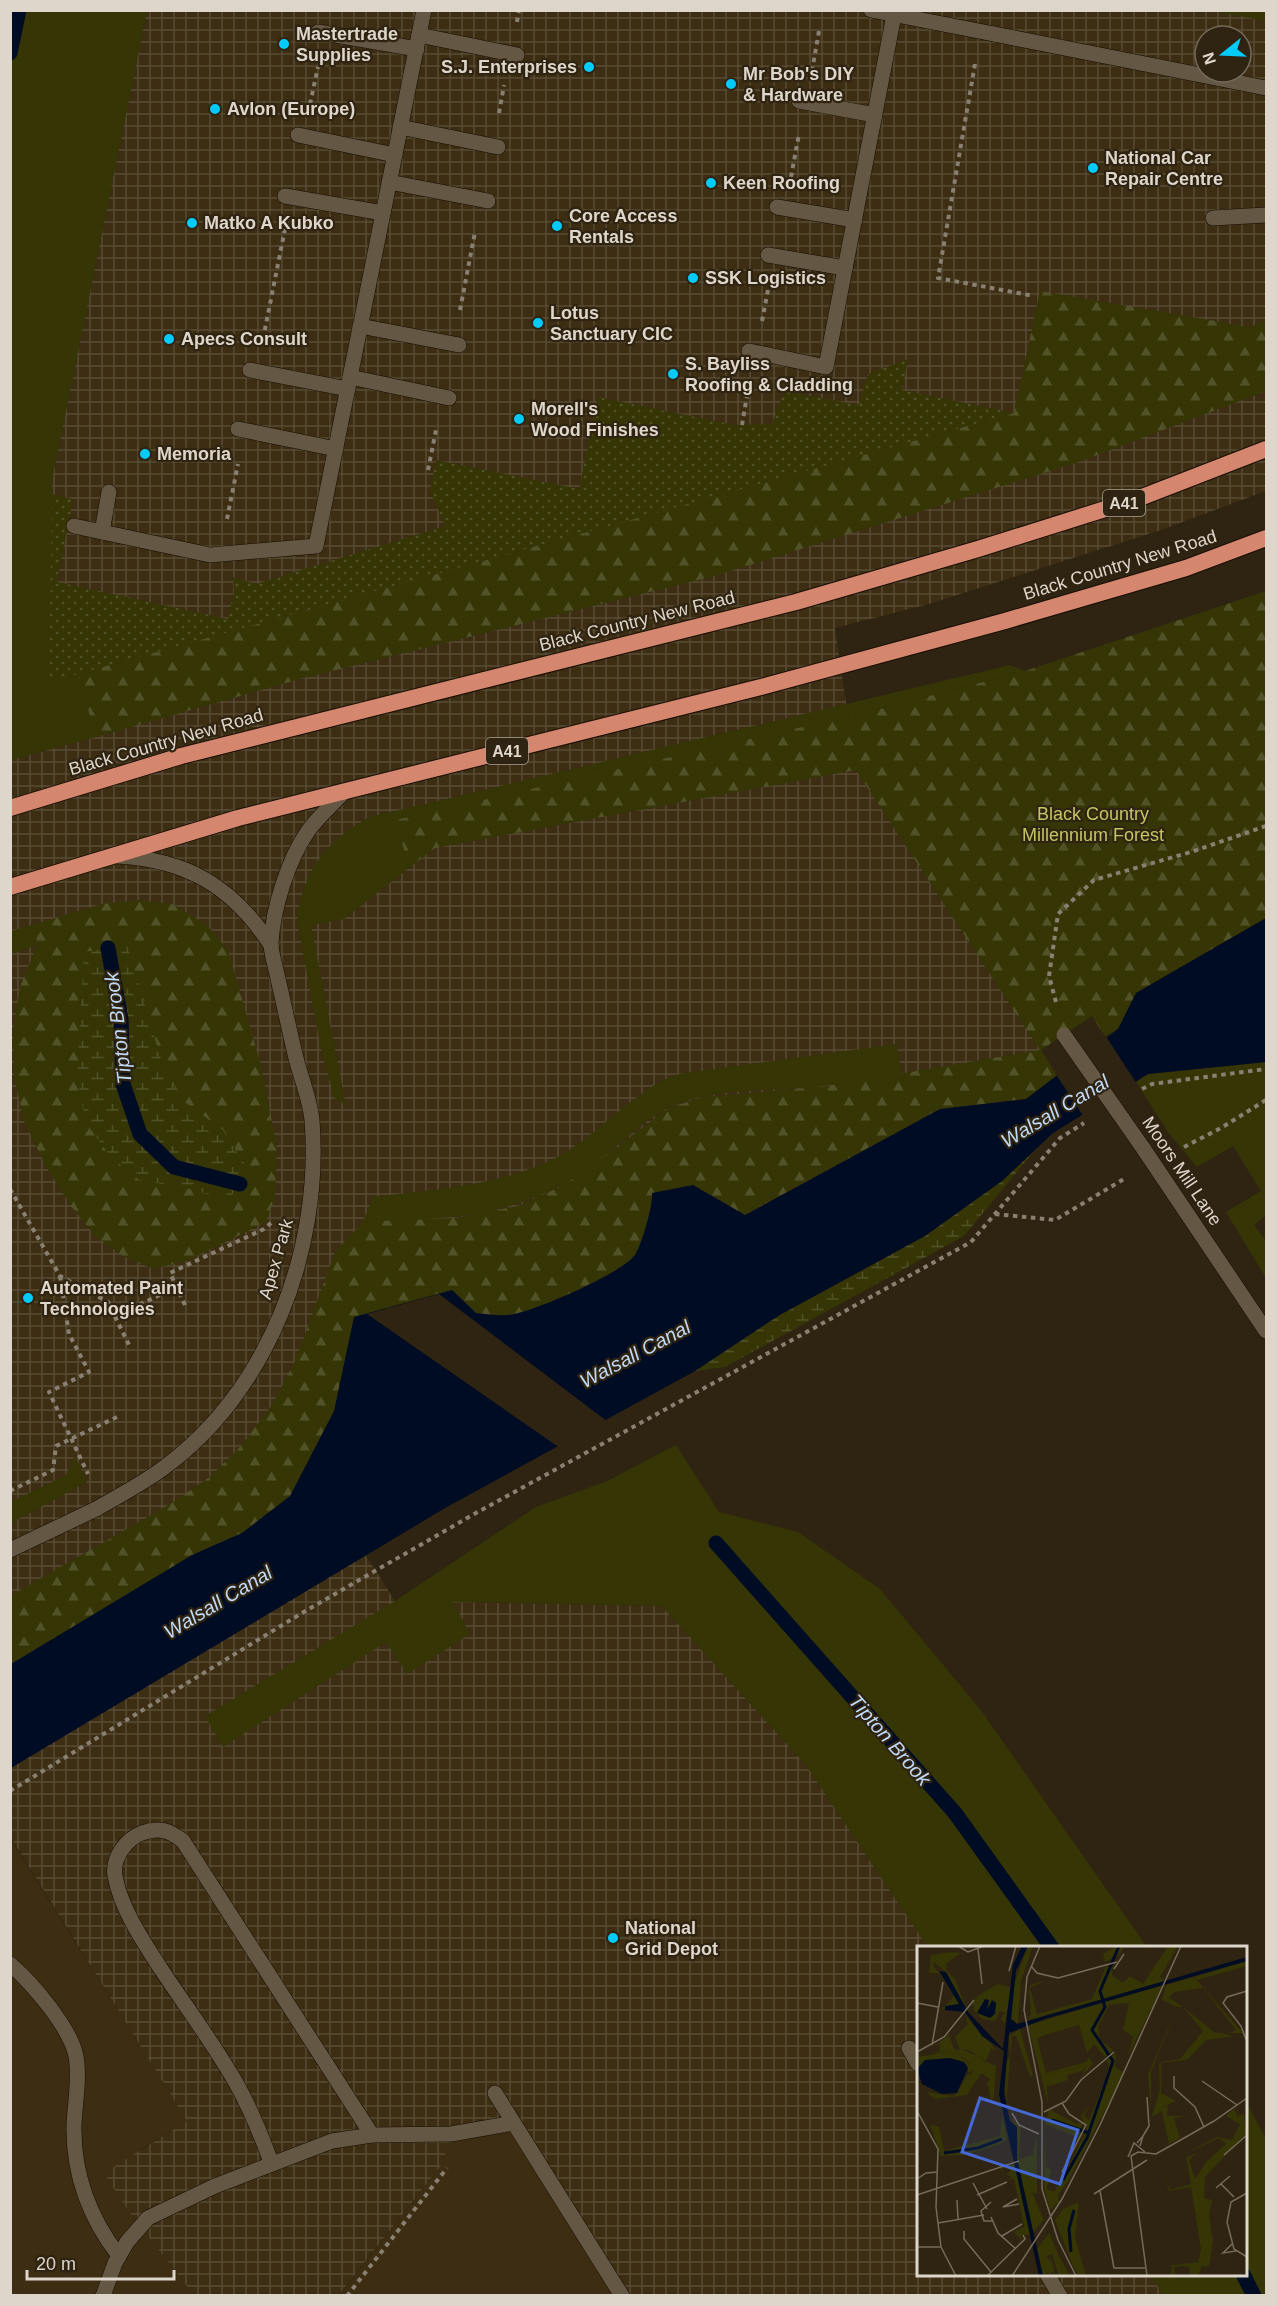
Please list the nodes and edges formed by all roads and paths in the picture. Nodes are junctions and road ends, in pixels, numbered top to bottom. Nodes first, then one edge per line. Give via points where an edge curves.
1 (424, 10) edge
2 (519, 10) edge
3 (871, 10) edge
4 (894, 15) junction
5 (322, 32) joint
6 (418, 42) junction
7 (514, 55) junction
8 (975, 62) dead end
9 (1266, 88) edge
10 (799, 101) dead end
11 (875, 115) junction
12 (400, 127) junction
13 (301, 136) joint
14 (496, 146) joint
15 (395, 155) junction
16 (389, 182) junction
17 (289, 197) joint
18 (484, 201) joint
19 (777, 207) dead end
20 (383, 213) junction
21 (1266, 215) edge
22 (1213, 218) dead end
23 (855, 220) junction
24 (768, 255) dead end
25 (845, 268) junction
26 (1034, 296) dead end
27 (360, 326) junction
28 (456, 344) joint
29 (749, 351) dead end
30 (254, 370) joint
31 (349, 383) junction
32 (446, 397) joint
33 (242, 429) joint
34 (336, 449) junction
35 (1266, 449) edge
36 (428, 470) dead end
37 (109, 492) dead end
38 (216, 520) dead end
39 (74, 526) dead end
40 (102, 532) junction
41 (1266, 538) edge
42 (345, 791) junction
43 (10, 808) edge
44 (1266, 826) edge
45 (114, 855) junction
46 (10, 887) edge
47 (271, 945) junction
48 (1064, 1035) joint
49 (1266, 1069) edge
50 (1142, 1090) dead end
51 (1266, 1100) edge
52 (1090, 1120) dead end
53 (1153, 1162) junction
54 (10, 1189) edge
55 (995, 1214) junction
56 (274, 1221) dead end
57 (60, 1276) junction
58 (177, 1287) junction
59 (185, 1305) dead end
60 (115, 1316) junction
61 (1266, 1331) edge
62 (129, 1345) dead end
63 (117, 1417) dead end
64 (71, 1438) junction
65 (90, 1478) dead end
66 (10, 1491) edge
67 (10, 1550) edge
68 (10, 1791) edge
69 (10, 1964) edge
70 (909, 2049) dead end
71 (917, 2062) edge
72 (495, 2093) dead end
73 (513, 2123) junction
74 (372, 2135) junction
75 (271, 2162) junction
76 (449, 2165) dead end
77 (119, 2256) junction
78 (1048, 2276) edge
79 (103, 2295) edge
80 (348, 2295) edge
81 (622, 2295) edge
82 (1060, 2295) edge

1 - 6 street
2 - 7 path
3 - 4 street
4 - 9 street
4 - 11 street
5 - 6 street
5 - 13 path
6 - 7 street
6 - 12 street
7 - 14 path
8 - 26 path via 939,278
10 - 11 street
11 - 23 street
12 - 14 street
12 - 15 street
13 - 15 street
15 - 16 street
16 - 18 street
16 - 20 street
17 - 20 street
17 - 30 path
18 - 28 path
19 - 23 street
20 - 27 street
21 - 22 street
23 - 25 street
24 - 25 street
25 - 29 street via 825,367
27 - 28 street
27 - 31 street
30 - 31 street
31 - 32 street
31 - 34 street
32 - 36 path
33 - 34 street
33 - 38 path via 226,522
34 - 40 street via 316,546 210,555
35 - 43 highway, Black Country New Road / A41 via 1137,499 796,602 181,756
37 - 40 street
39 - 40 street
41 - 42 highway, Black Country New Road / A41 via 1186,568 1005,621 761,687
42 - 45 highway, Black Country New Road / A41
42 - 47 street, Apex Park via 308,831 294,857
44 - 48 path via 1094,880 1058,914 1048,976
45 - 46 highway, Black Country New Road / A41
45 - 47 street, Apex Park via 152,858 203,877 254,920
47 - 67 street, Apex Park via 312,1118 313,1166 309,1215 297,1272 277,1324 252,1371 208,1429 163,1469 96,1509
48 - 53 street, Moors Mill Lane, bridge
49 - 50 path via 1152,1084
51 - 53 path
52 - 55 path via 1060,1138
53 - 55 path via 1055,1220
53 - 61 street, Moors Mill Lane
54 - 57 path
55 - 68 path via 971,1242 476,1513 307,1610
56 - 58 path via 170,1273
57 - 60 path via 108,1302
57 - 64 path via 69,1334 89,1372 49,1392
58 - 59 path
58 - 60 path
60 - 62 path
63 - 64 path
64 - 65 path
64 - 66 path via 57,1446 53,1470
69 - 77 street via 60,2023 76,2055 76,2162 99,2229
70 - 71 street
72 - 73 street
73 - 74 street via 451,2134
73 - 81 street
74 - 75 street via 332,2141
74 - 75 street via 183,1841 171,1831 153,1829 136,1835 123,1847 114,1874 124,1903 140,1937 236,2082
75 - 77 street via 148,2218
76 - 80 path
77 - 79 street
78 - 82 street

